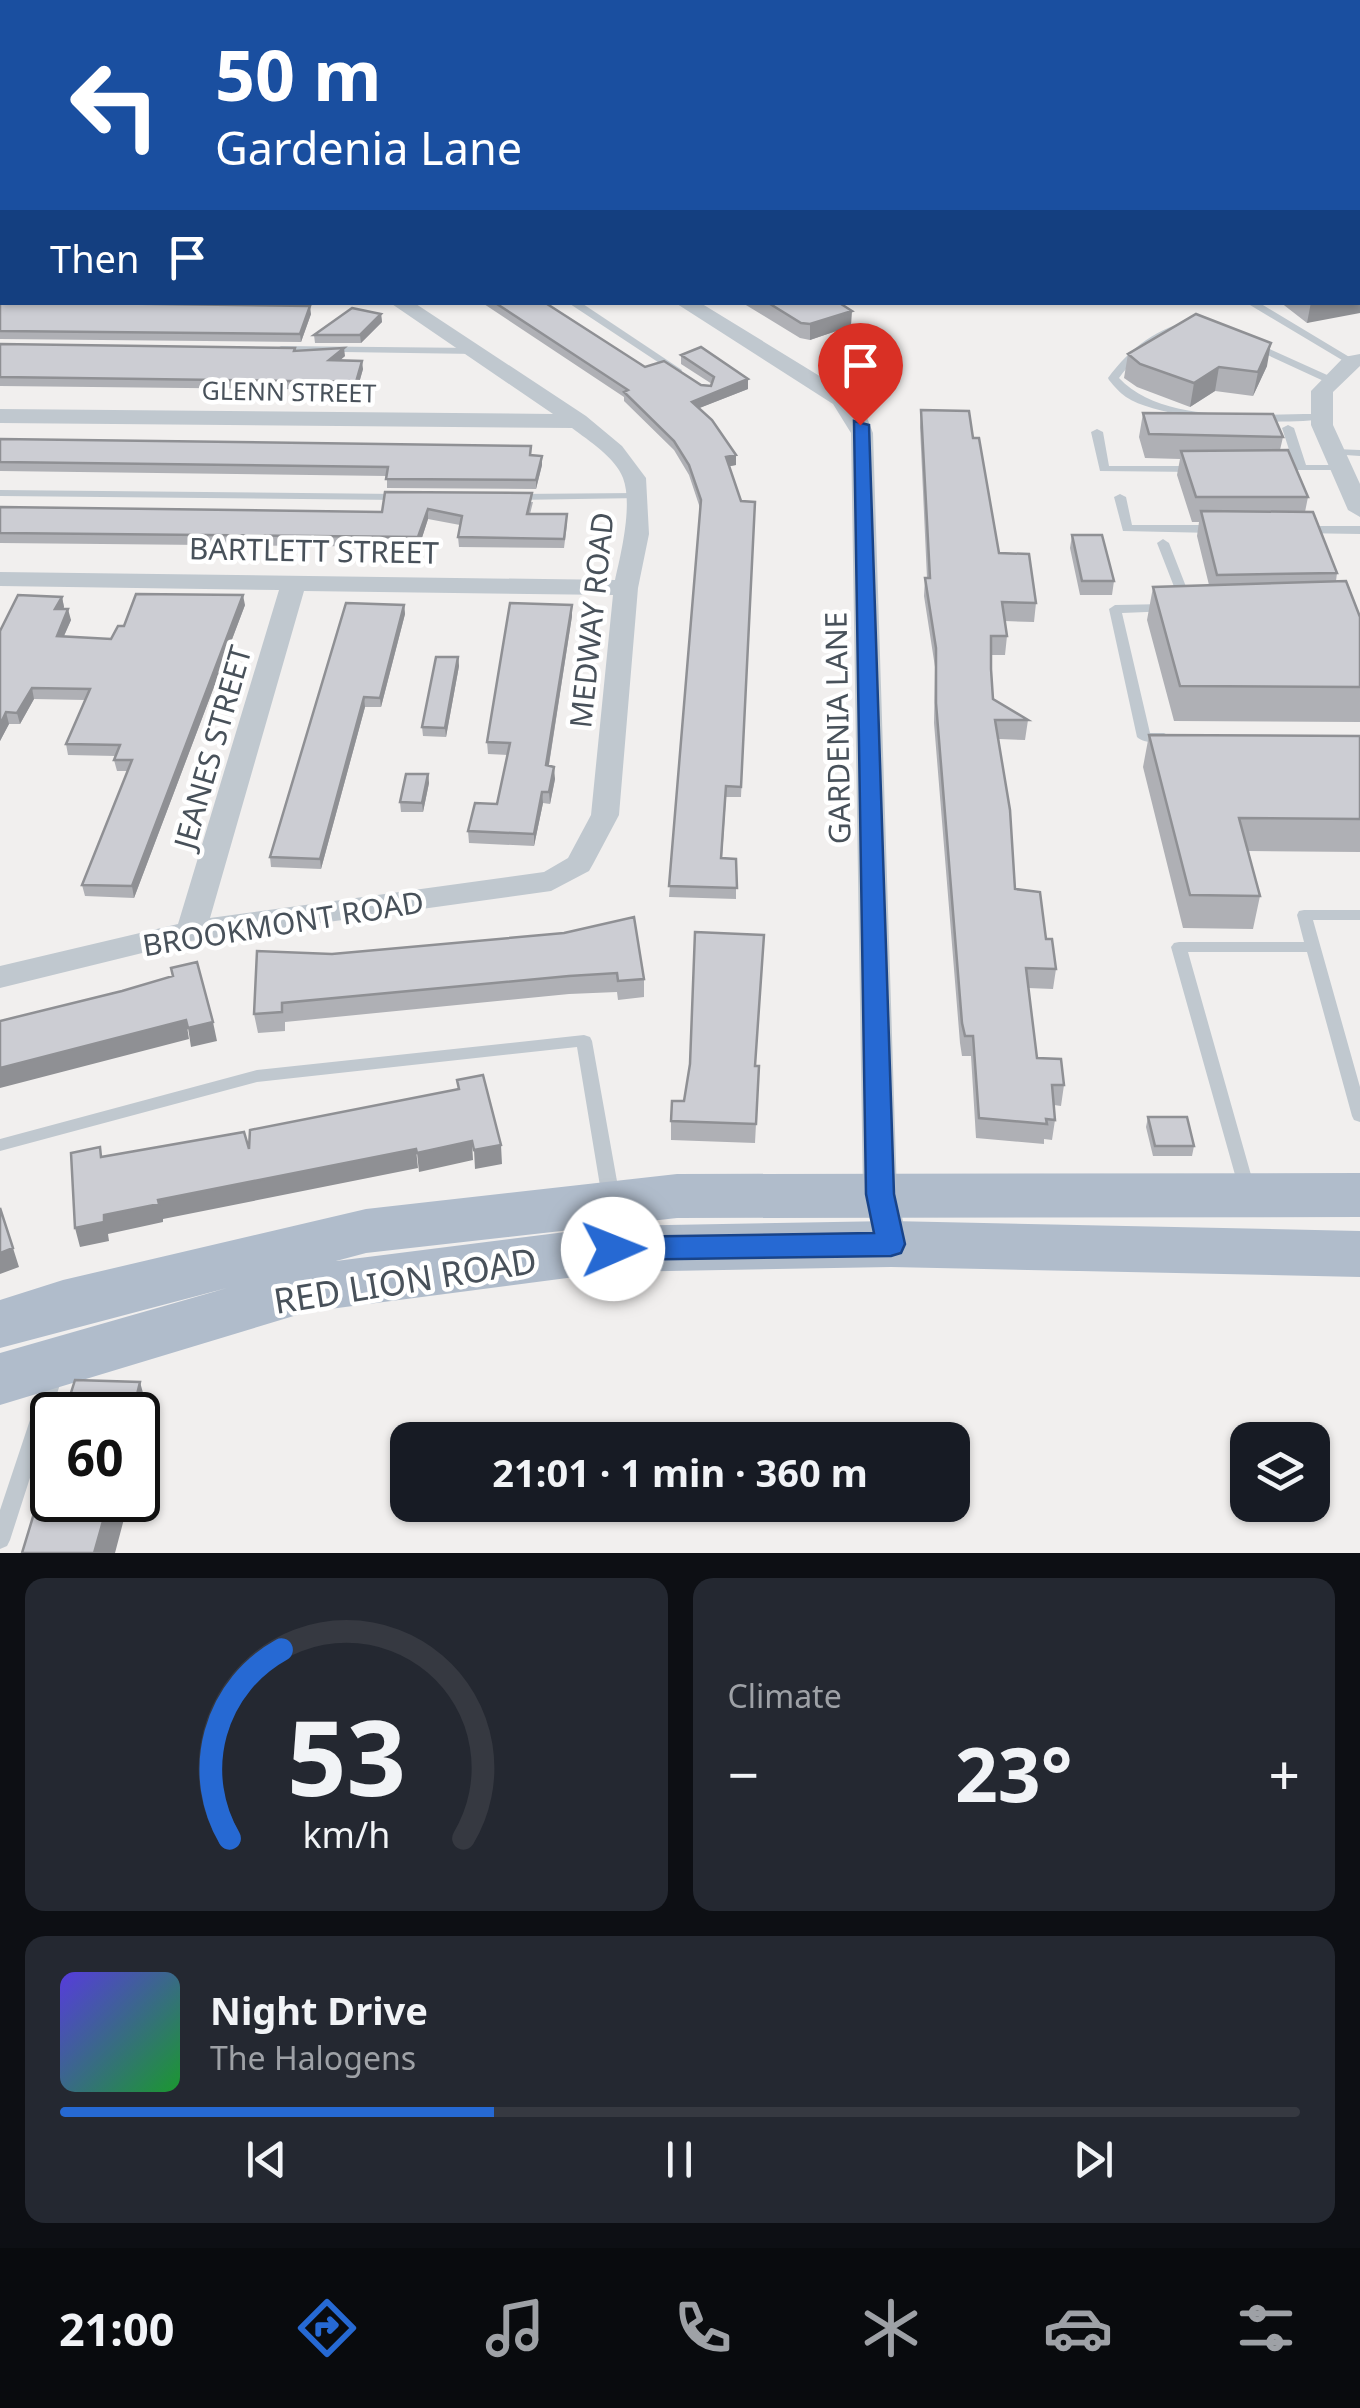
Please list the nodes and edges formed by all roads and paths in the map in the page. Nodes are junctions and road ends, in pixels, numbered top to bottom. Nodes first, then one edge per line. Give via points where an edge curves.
1 (403, 305) edge
2 (577, 305) edge
3 (689, 305) edge
4 (1255, 305) edge
5 (1212, 328) edge
6 (1245, 341) edge
7 (275, 349) edge
8 (476, 351) junction
9 (1356, 360) edge
10 (692, 380) edge
11 (1332, 381) junction
12 (0, 416) edge
13 (1322, 417) junction
14 (578, 421) junction
15 (1288, 428) dead end
16 (1097, 432) dead end
17 (1360, 453) edge
18 (1338, 460) junction
19 (1202, 468) edge
20 (1262, 468) edge
21 (1301, 468) junction
22 (0, 493) edge
23 (636, 496) junction
24 (406, 497) edge
25 (506, 497) edge
26 (1120, 498) dead end
27 (1360, 510) edge
28 (1224, 529) edge
29 (1282, 530) edge
30 (1360, 530) edge
31 (1163, 543) dead end
32 (0, 579) edge
33 (294, 582) junction
34 (626, 588) junction
35 (1188, 608) junction
36 (1208, 608) edge
37 (1184, 738) edge
38 (566, 872) joint
39 (1360, 915) edge
40 (191, 931) junction
41 (1313, 947) junction
42 (0, 977) edge
43 (1360, 1116) edge
44 (0, 1145) edge
45 (1249, 1194) junction
46 (1360, 1195) edge
47 (885, 1219) junction
48 (612, 1226) junction
49 (1360, 1254) edge
50 (0, 1324) edge
51 (58, 1362) junction
52 (0, 1379) edge
53 (0, 1540) edge

1 - 8 street, MEDWAY ROAD
2 - 10 lane
3 - 47 street, GARDENIA LANE via 840,399 862,433
4 - 9 lane
5 - 13 lane via 1195,322 1172,326 1131,354 1114,378 1121,392 1165,411
6 - 11 lane
7 - 8 lane
8 - 14 street, MEDWAY ROAD
9 - 11 street
11 - 13 street via 1322,391
12 - 14 street, GLENN STREET
13 - 18 street
14 - 23 street, MEDWAY ROAD via 635,478
15 - 21 lane
16 - 19 lane via 1104,469
17 - 18 lane
18 - 21 lane
18 - 27 street
20 - 21 lane
22 - 24 lane
23 - 25 lane
23 - 34 street, MEDWAY ROAD via 638,534
26 - 28 lane via 1128,528
29 - 30 lane
31 - 35 lane
32 - 33 street, BARTLETT STREET
33 - 34 street, BARTLETT STREET
33 - 40 street, JEANES STREET
34 - 38 street, MEDWAY ROAD via 605,815 579,864
35 - 36 lane
35 - 37 lane via 1114,609 1144,737
38 - 40 street, BROOKMONT ROAD via 494,892
39 - 41 lane via 1304,915
40 - 42 street, BROOKMONT ROAD
41 - 43 lane
41 - 45 lane via 1178,948
44 - 48 lane via 257,1076 584,1041
45 - 46 main road, RED LION ROAD
45 - 47 main road, RED LION ROAD
47 - 48 main road, RED LION ROAD
47 - 49 main road, RED LION ROAD
48 - 50 main road, RED LION ROAD via 366,1231
48 - 51 main road, RED LION ROAD via 307,1288
51 - 52 main road, RED LION ROAD
51 - 53 lane

